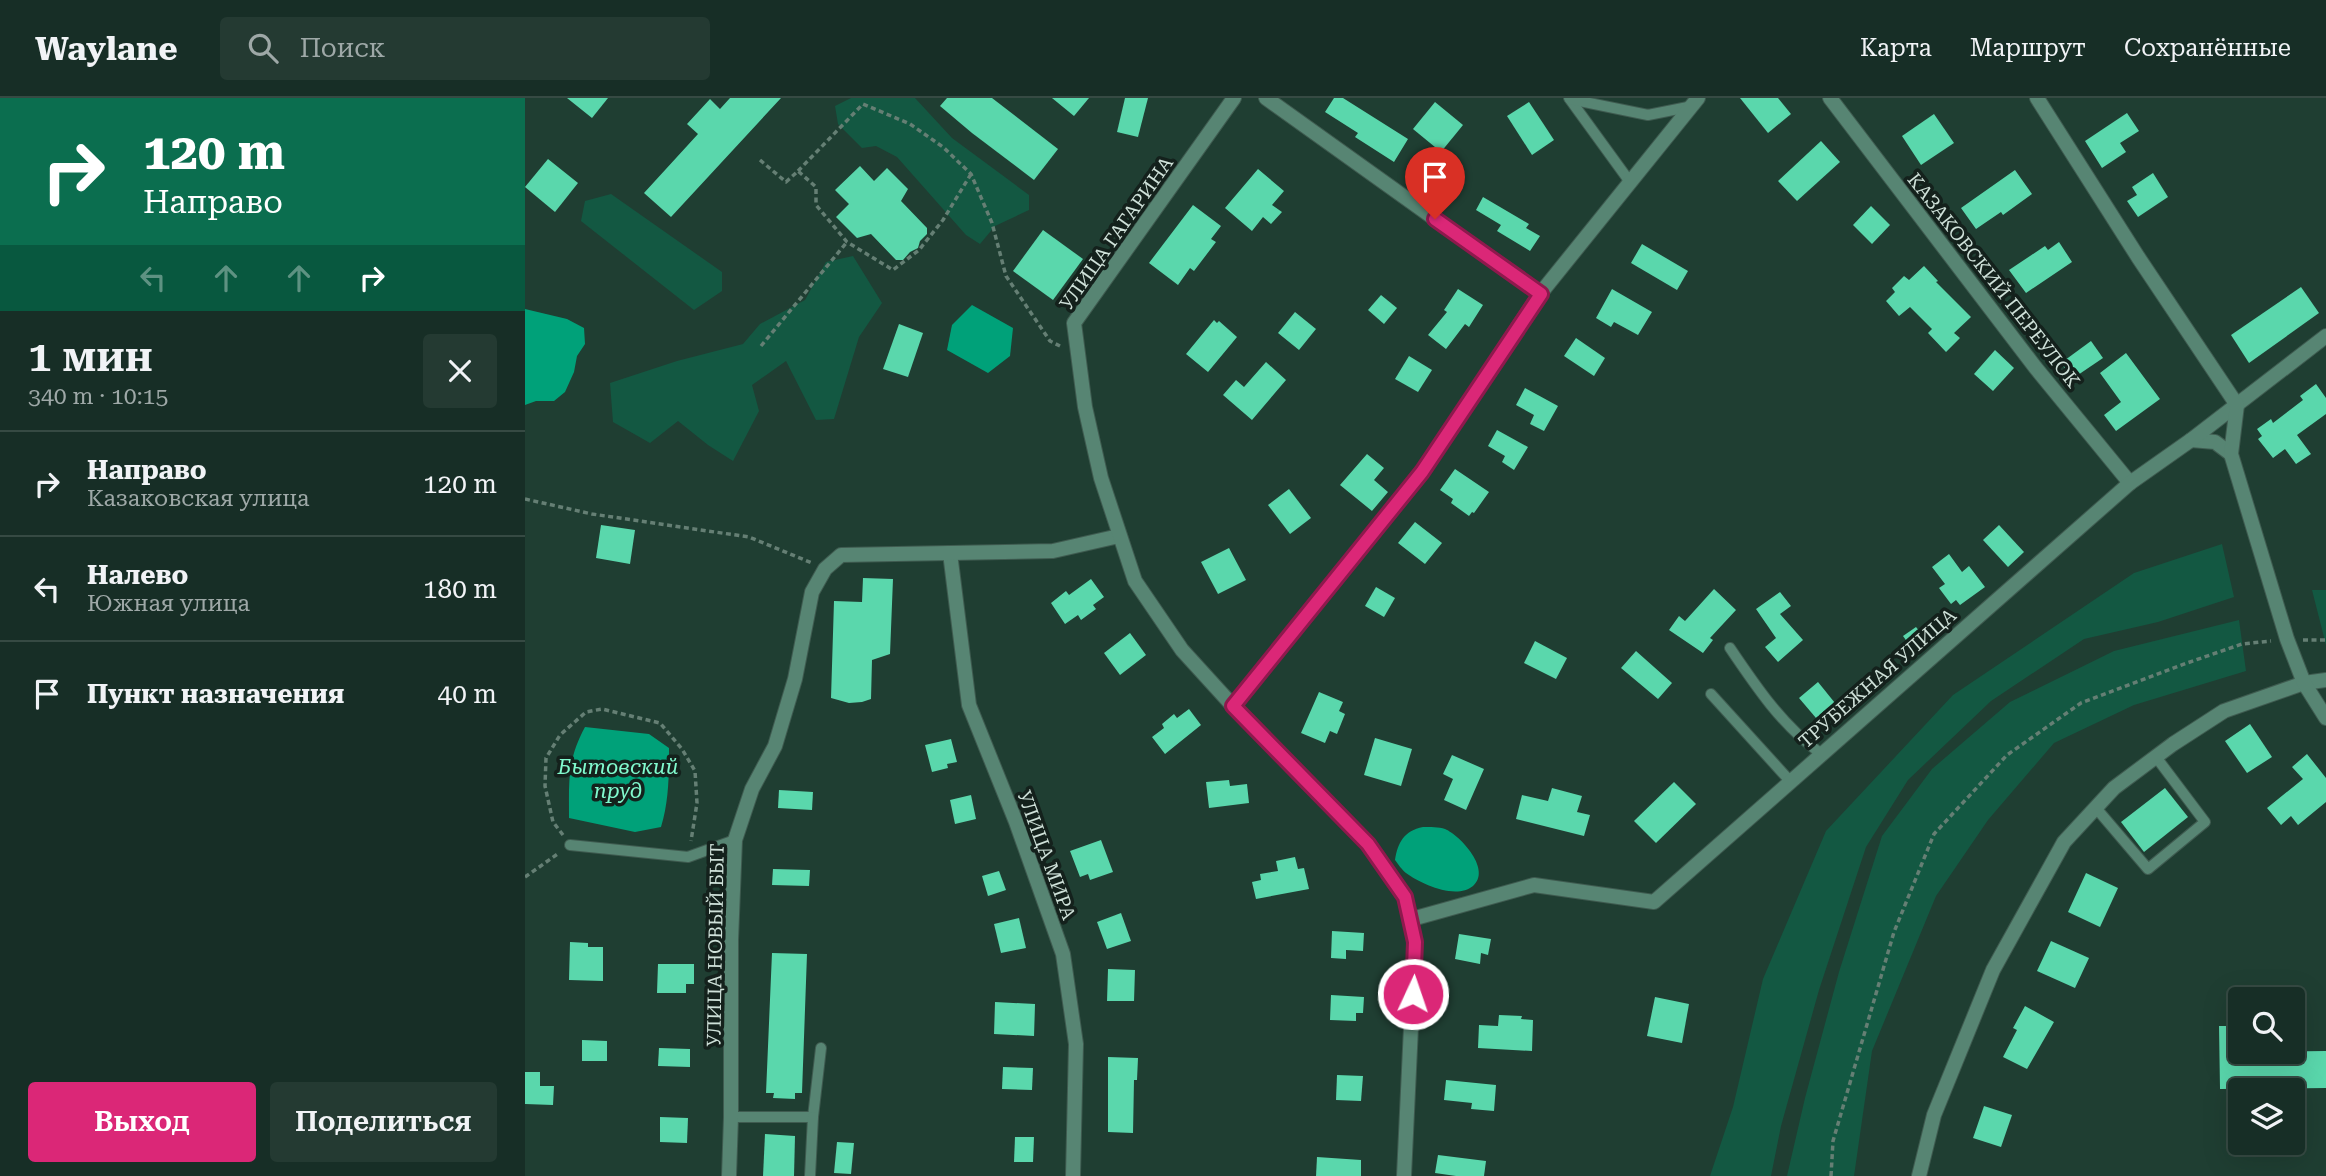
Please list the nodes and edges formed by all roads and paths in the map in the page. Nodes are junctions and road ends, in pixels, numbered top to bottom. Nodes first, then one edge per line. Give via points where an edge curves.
1 (1234, 98) edge
2 (1266, 98) edge
3 (1570, 98) edge
4 (1829, 98) edge
5 (2037, 98) edge
6 (1693, 103) edge
7 (759, 160) dead end
8 (798, 171) junction
9 (971, 174) junction
10 (1630, 182) junction
11 (847, 242) junction
12 (1541, 294) junction
13 (2326, 336) edge
14 (761, 346) dead end
15 (1078, 354) junction
16 (2237, 405) junction
17 (2191, 440) junction
18 (2231, 454) junction
19 (2130, 483) junction
20 (525, 499) edge
21 (1119, 536) junction
22 (950, 553) junction
23 (825, 569) junction
24 (2287, 639) junction
25 (2326, 640) edge
26 (1730, 648) dead end
27 (2326, 680) edge
28 (2304, 683) junction
29 (1711, 694) dead end
30 (1233, 706) junction
31 (2326, 718) edge
32 (1821, 753) junction
33 (2156, 757) junction
34 (1790, 780) junction
35 (2096, 808) junction
36 (734, 841) junction
37 (570, 845) junction
38 (688, 857) junction
39 (525, 877) edge
40 (1412, 919) junction
41 (821, 1048) dead end
42 (731, 1117) junction
43 (813, 1117) junction
44 (729, 1176) edge
45 (810, 1176) edge
46 (1073, 1176) edge
47 (1404, 1176) edge
48 (1831, 1176) edge
49 (1919, 1176) edge

1 - 15 street, УЛИЦА ГАГАРИНА via 1074,323
2 - 12 street
3 - 6 lane via 1647,114
3 - 10 lane
4 - 19 street, КАЗАКОВСКИЙ ПЕРЕУЛОК
5 - 16 street
6 - 10 street
7 - 8 path via 786,182
8 - 9 path via 863,104 910,124
8 - 11 path via 816,187 817,205
9 - 11 path via 919,250 894,270
9 - 15 path via 992,223 1006,276 1050,341
10 - 12 street
11 - 14 path
12 - 30 street via 1422,472
13 - 16 street, ТРУБЕЖНАЯ УЛИЦА
15 - 21 street, УЛИЦА ГАГАРИНА via 1085,407
16 - 17 street, ТРУБЕЖНАЯ УЛИЦА
16 - 18 street
17 - 18 street via 2214,442
17 - 19 street, ТРУБЕЖНАЯ УЛИЦА
18 - 24 street
19 - 32 street, ТРУБЕЖНАЯ УЛИЦА
20 - 23 path via 592,514 749,537
21 - 22 street via 1053,551
21 - 30 street, УЛИЦА ГАГАРИНА via 1135,581 1182,650
22 - 23 street via 841,555
22 - 46 street, УЛИЦА МИРА via 969,705 1063,954 1076,1044
23 - 36 street, УЛИЦА НОВЫЙ БЫТ via 812,592 795,679 775,746 752,789
24 - 25 path
24 - 28 street
24 - 48 path via 2242,644 2081,703 2007,755 1934,834 1894,932 1833,1141
26 - 32 lane via 1770,706
27 - 28 street
28 - 31 street
28 - 33 street via 2224,711
29 - 34 lane
30 - 40 street, УЛИЦА ГАГАРИНА via 1368,844 1405,897
32 - 34 street, ТРУБЕЖНАЯ УЛИЦА
33 - 35 street via 2114,788
33 - 35 lane via 2206,822 2148,869
34 - 40 street, ТРУБЕЖНАЯ УЛИЦА via 1654,902 1534,885
35 - 49 street via 2064,842 1993,970 1934,1115
36 - 38 lane
36 - 42 street, УЛИЦА НОВЫЙ БЫТ
37 - 38 lane
37 - 38 path via 553,822 545,786 546,758 559,735 586,712 602,709 660,723 695,771 697,803
37 - 39 path
40 - 47 street, УЛИЦА ГАГАРИНА via 1415,942
41 - 43 lane
42 - 43 lane
42 - 44 street, УЛИЦА НОВЫЙ БЫТ
43 - 45 lane

